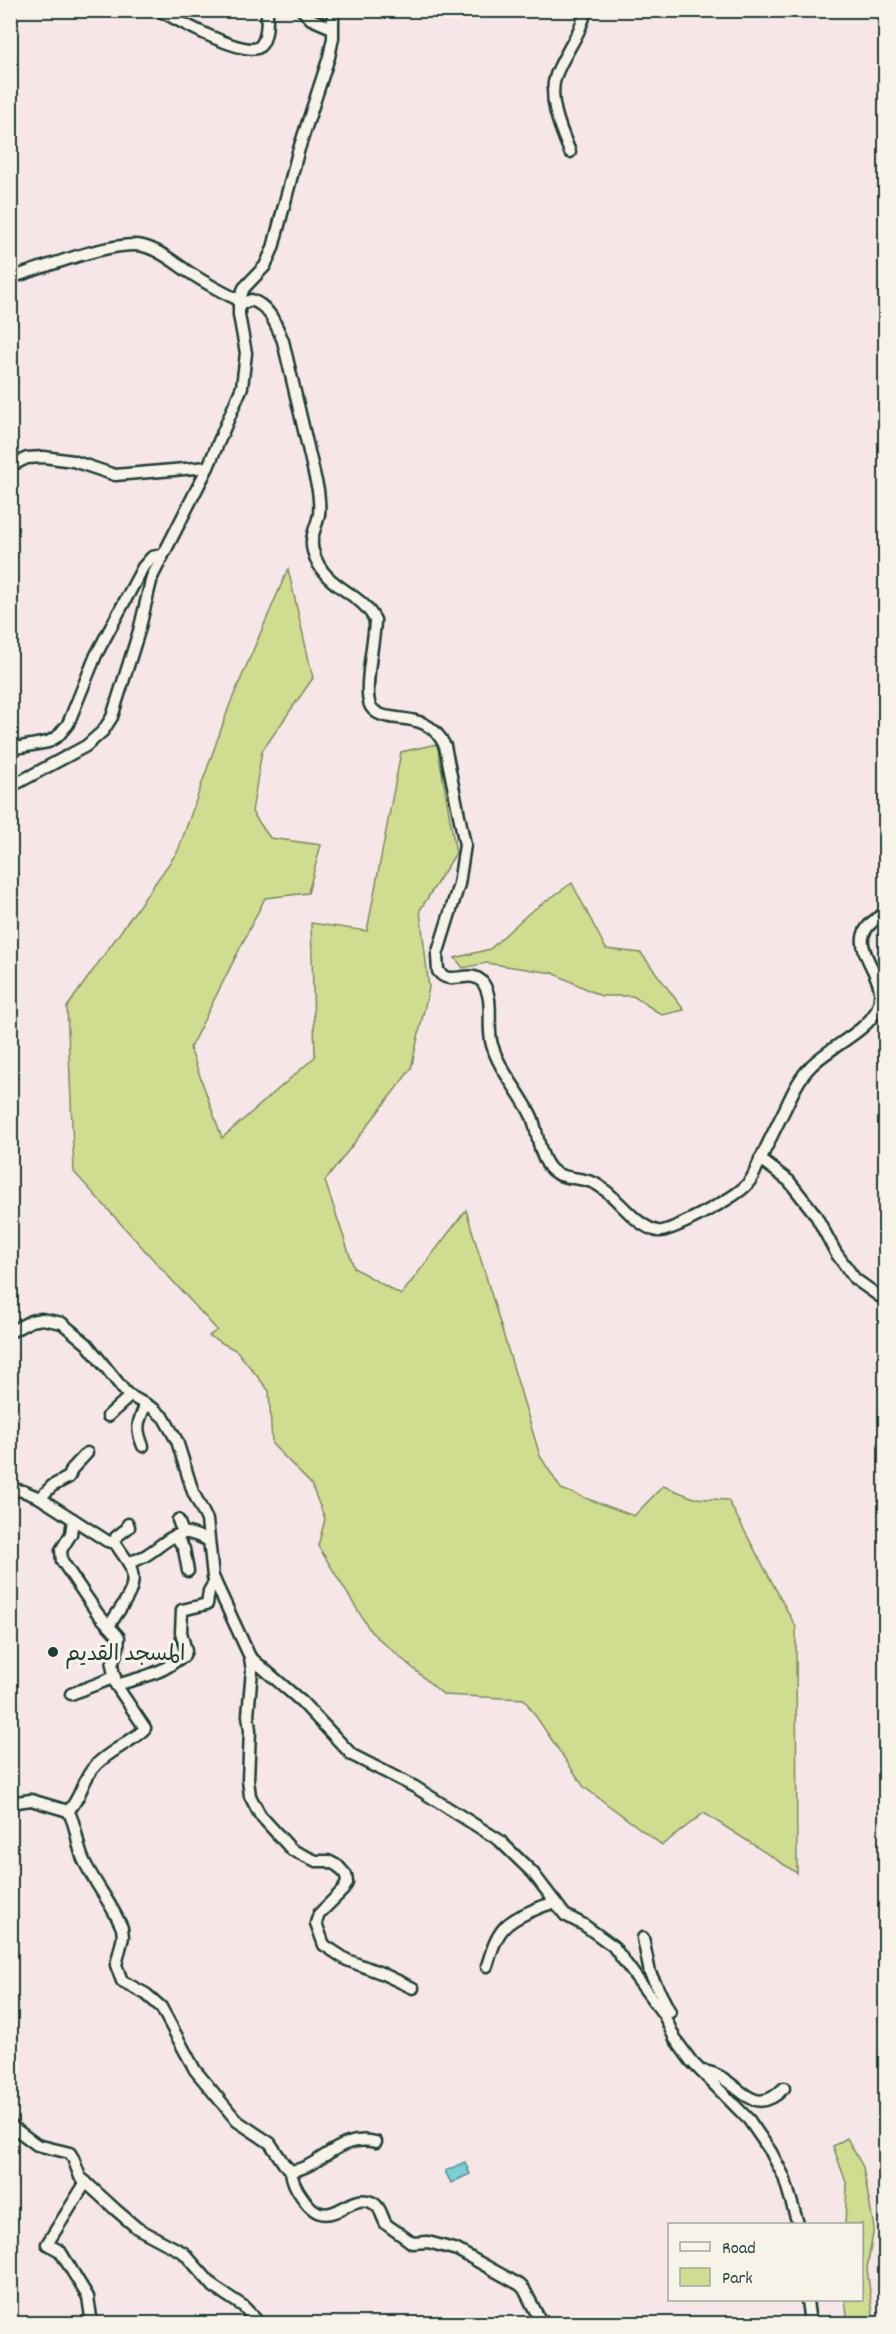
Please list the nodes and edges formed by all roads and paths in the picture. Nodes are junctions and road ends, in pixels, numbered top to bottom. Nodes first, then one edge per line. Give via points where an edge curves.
1 (159, 10) edge
2 (267, 10) edge
3 (302, 10) edge
4 (333, 10) edge
5 (585, 10) edge
6 (332, 28) junction
7 (570, 152) dead end
8 (10, 278) edge
9 (239, 302) junction
10 (10, 466) edge
11 (208, 467) junction
12 (162, 555) junction
13 (10, 749) edge
14 (10, 786) edge
15 (885, 913) edge
16 (760, 1159) junction
17 (885, 1301) edge
18 (10, 1332) edge
19 (130, 1396) junction
20 (146, 1404) junction
21 (108, 1416) dead end
22 (143, 1446) dead end
23 (87, 1453) dead end
24 (10, 1490) edge
25 (40, 1498) junction
26 (73, 1520) junction
27 (178, 1520) dead end
28 (128, 1524) dead end
29 (179, 1534) junction
30 (208, 1540) junction
31 (116, 1543) junction
32 (128, 1562) junction
33 (188, 1571) dead end
34 (215, 1581) junction
35 (110, 1626) junction
36 (250, 1657) junction
37 (115, 1681) junction
38 (71, 1694) dead end
39 (10, 1803) edge
40 (68, 1811) junction
41 (555, 1902) junction
42 (643, 1938) dead end
43 (487, 1966) dead end
44 (413, 1988) dead end
45 (664, 2015) junction
46 (701, 2071) junction
47 (784, 2088) dead end
48 (10, 2125) edge
49 (376, 2142) dead end
50 (291, 2171) junction
51 (86, 2182) junction
52 (798, 2223) edge
53 (807, 2301) edge
54 (89, 2324) edge
55 (260, 2324) edge
56 (542, 2324) edge
57 (810, 2324) edge

1 - 2 street via 231,45 251,50 264,41
3 - 6 street via 311,19
4 - 6 street
5 - 7 street via 579,33 554,83 559,125
6 - 9 street via 329,57 298,152 273,248 265,266 244,288
8 - 9 street via 96,250 143,245
9 - 11 street via 245,372
9 - 16 street via 250,300 261,305 272,317 283,341 318,490 319,513 312,544 320,569 375,620 369,704 381,714 427,724 445,746 465,845 459,885 437,955 438,971 448,979 475,977 483,983 488,995 492,1048 531,1116 545,1163 558,1174 596,1184 641,1222 663,1232 744,1188
10 - 11 street via 27,458 44,457 73,461 115,475
11 - 12 street
12 - 13 street via 152,557 143,567 93,662 68,724 48,742
12 - 14 street via 152,577 118,703 103,731 74,753
15 - 16 street via 862,932 878,985 878,1008 868,1022 809,1067
16 - 17 street via 789,1181 815,1214 855,1280
18 - 19 street via 42,1319 62,1323 87,1344
19 - 20 street
19 - 21 street
20 - 22 street via 137,1426
20 - 30 street via 164,1418 177,1441 193,1492 207,1520
23 - 25 street via 69,1477
24 - 25 street
25 - 26 street
26 - 31 street
26 - 35 street via 71,1534 61,1551 62,1561
27 - 29 street
28 - 31 street via 116,1537
29 - 30 street
29 - 32 street via 148,1555
29 - 33 street
30 - 34 street
31 - 32 street
32 - 35 street via 134,1573 134,1586
34 - 36 street
34 - 37 street via 207,1604 182,1611 181,1632 186,1651 183,1657 141,1678
35 - 37 street via 120,1642 112,1665
36 - 41 street via 302,1702 352,1755 415,1787 500,1840
36 - 44 street via 250,1796 260,1815 292,1850 316,1861 328,1861 346,1875 343,1890 319,1914 316,1923 324,1946
37 - 38 street
37 - 40 street via 144,1728 92,1768
39 - 40 street via 32,1800
40 - 50 street via 84,1861 122,1928 116,1965 120,1978 161,2007 195,2070 237,2121 270,2143
41 - 43 street via 503,1929
41 - 45 street via 565,1915 613,1946
42 - 45 street via 650,1973 670,2012
45 - 46 street via 681,2047
46 - 47 street via 721,2076 755,2101 777,2097
46 - 52 street via 749,2120 771,2152 784,2177
48 - 51 street via 37,2145 69,2153
49 - 50 street via 353,2141
50 - 56 street via 305,2202 317,2211 328,2214 361,2200 370,2201 388,2226 412,2243 428,2242 457,2250 520,2285
51 - 54 street via 46,2244 60,2251 88,2297
51 - 55 street via 137,2228 184,2253 214,2287 243,2306
53 - 57 street

